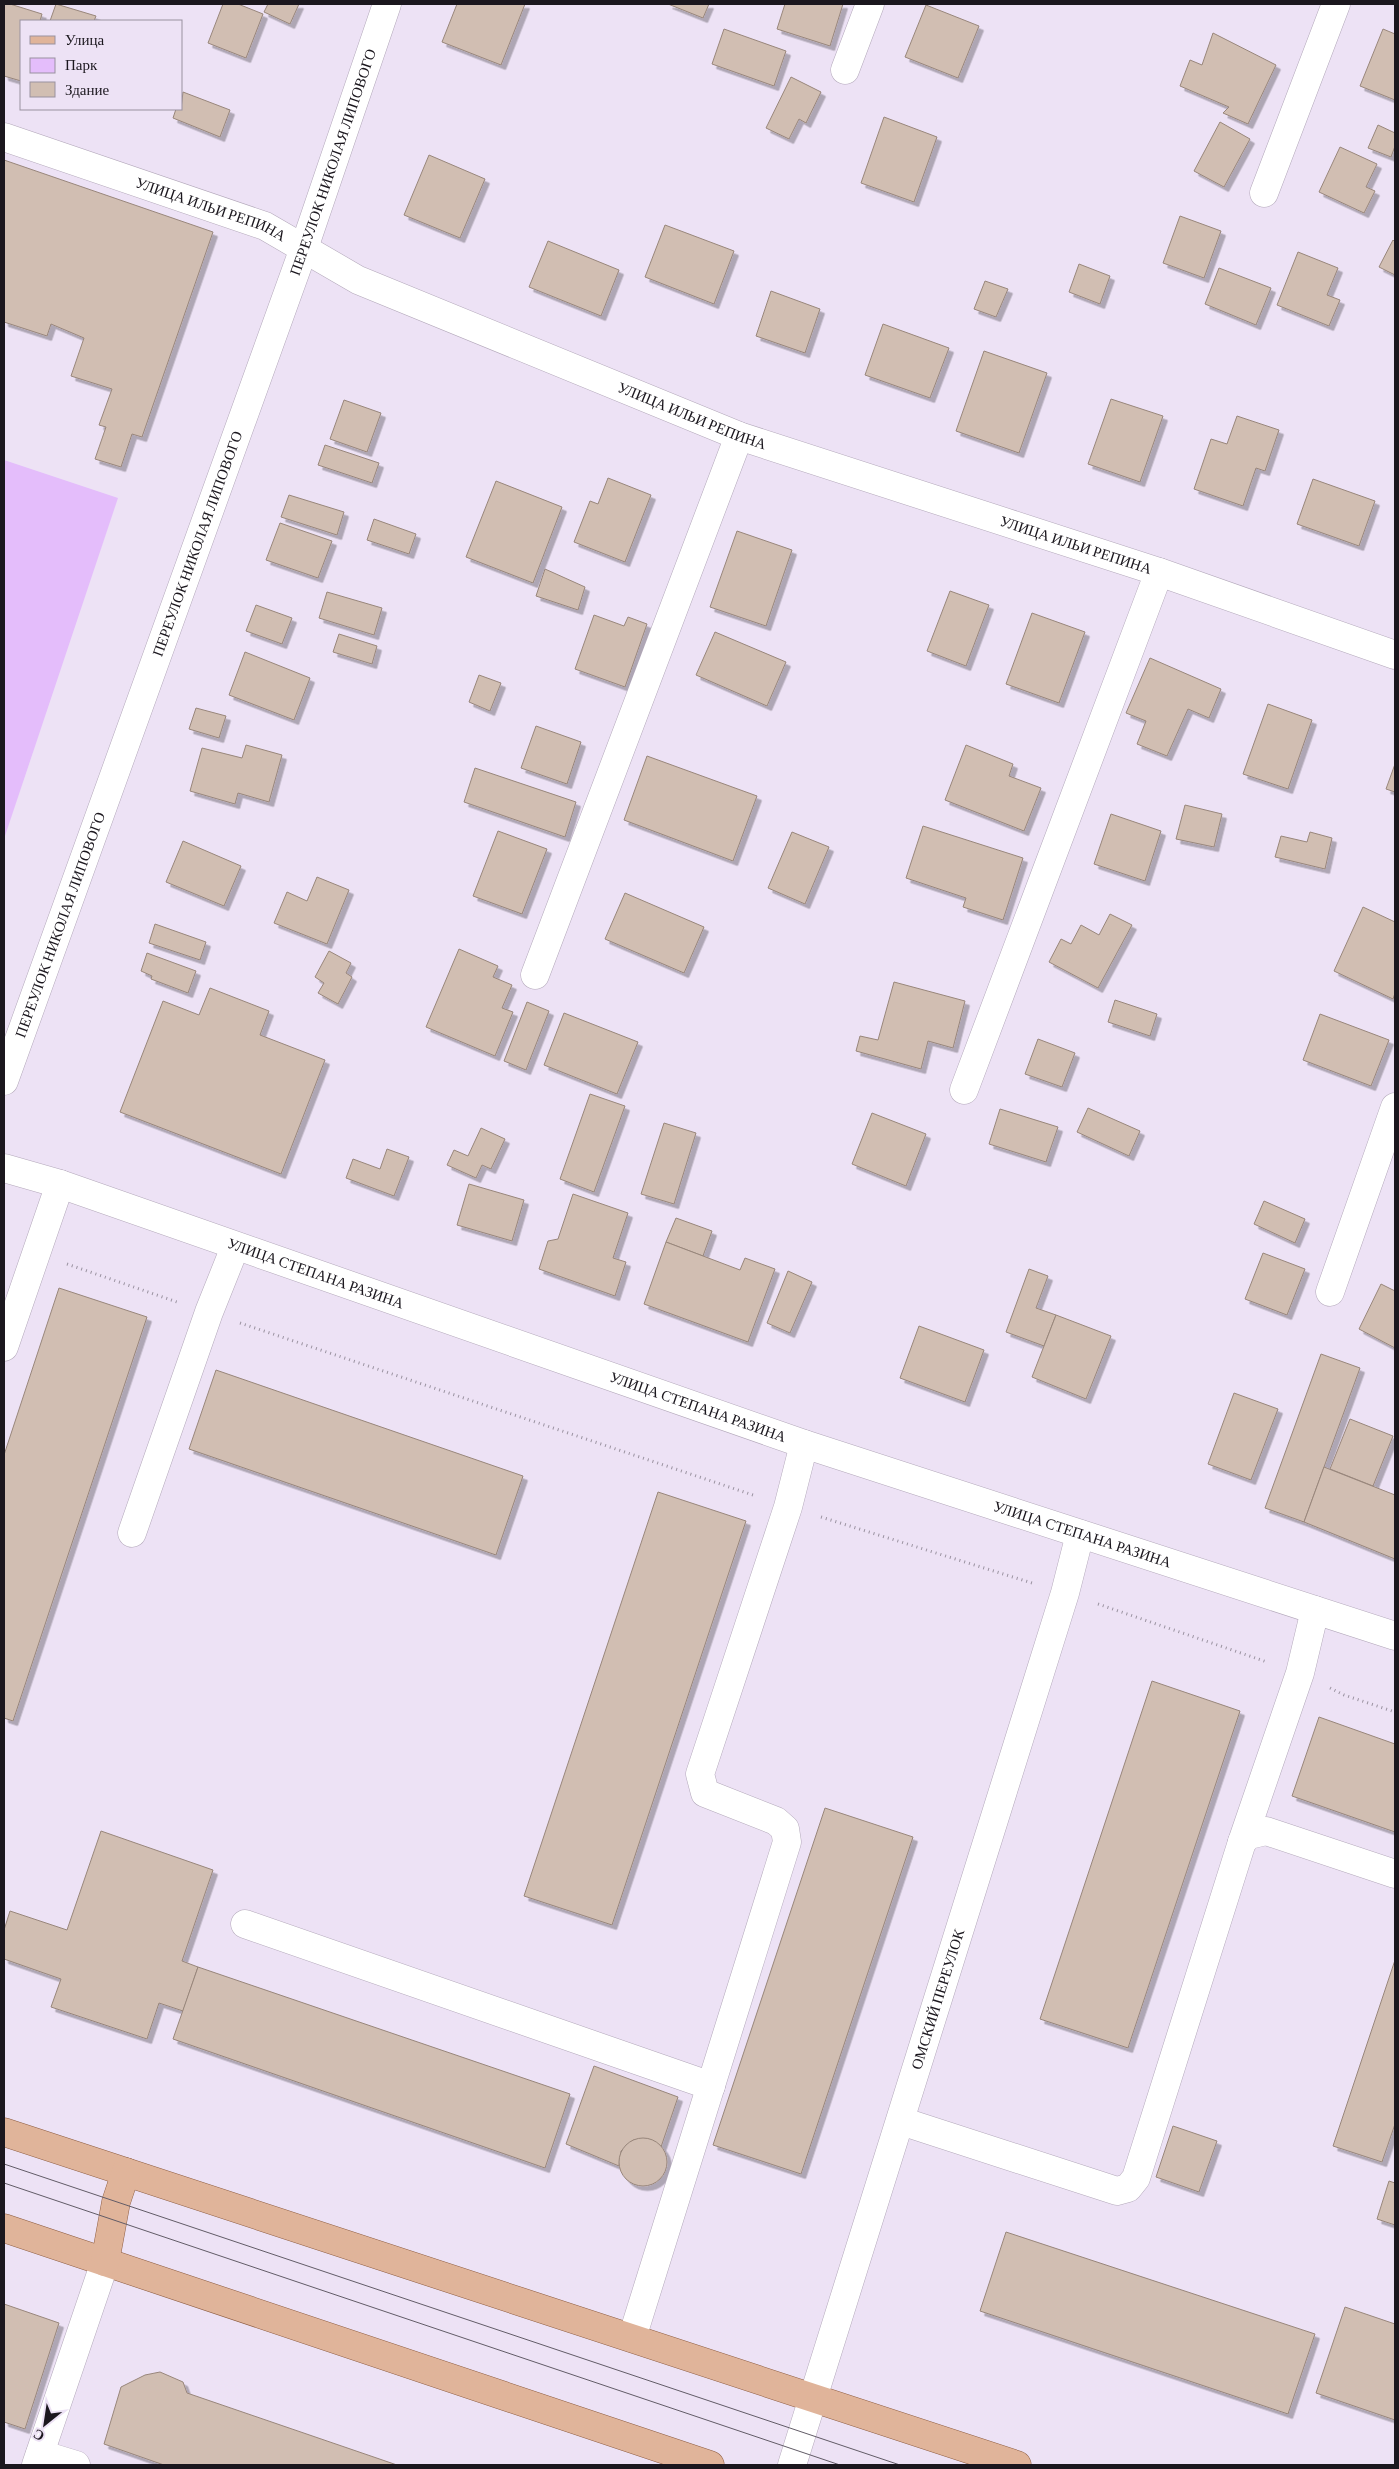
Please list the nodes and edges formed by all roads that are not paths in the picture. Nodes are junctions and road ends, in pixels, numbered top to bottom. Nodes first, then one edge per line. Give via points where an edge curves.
1 (387, 4) edge
2 (870, 4) edge
3 (1336, 4) edge
4 (845, 70) dead end
5 (4, 137) edge
6 (1264, 193) dead end
7 (304, 248) junction
8 (739, 436) junction
9 (1159, 572) junction
10 (1395, 655) edge
11 (535, 975) dead end
12 (4, 1081) edge
13 (964, 1090) dead end
14 (1395, 1107) edge
15 (4, 1168) edge
16 (60, 1184) junction
17 (235, 1247) junction
18 (1330, 1292) dead end
19 (4, 1347) edge
20 (804, 1444) junction
21 (132, 1533) dead end
22 (1080, 1534) junction
23 (1315, 1610) junction
24 (1395, 1636) edge
25 (1242, 1842) junction
26 (1395, 1874) edge
27 (244, 1924) dead end
28 (711, 2086) junction
29 (901, 2121) junction
30 (4, 2132) edge
31 (126, 2172) junction
32 (4, 2228) edge
33 (105, 2262) junction
34 (632, 2338) junction
35 (812, 2397) junction
36 (38, 2460) edge
37 (76, 2465) edge
38 (710, 2465) edge
39 (792, 2465) edge
40 (1017, 2465) edge

1 - 7 street, ПЕРЕУЛОК НИКОЛАЯ ЛИПОВОГО
2 - 4 street
3 - 6 street
5 - 7 street, УЛИЦА ИЛЬИ РЕПИНА via 265,226
7 - 8 street, УЛИЦА ИЛЬИ РЕПИНА via 358,280
7 - 12 street, ПЕРЕУЛОК НИКОЛАЯ ЛИПОВОГО
8 - 9 street, УЛИЦА ИЛЬИ РЕПИНА
8 - 11 street
9 - 10 street, УЛИЦА ИЛЬИ РЕПИНА
9 - 13 street
14 - 18 street
15 - 16 street, УЛИЦА СТЕПАНА РАЗИНА
16 - 17 street, УЛИЦА СТЕПАНА РАЗИНА
16 - 19 street
17 - 20 street, УЛИЦА СТЕПАНА РАЗИНА
17 - 21 street
20 - 22 street, УЛИЦА СТЕПАНА РАЗИНА
20 - 28 street via 788,1506 700,1774 705,1793 776,1820 785,1830 787,1842
22 - 23 street, УЛИЦА СТЕПАНА РАЗИНА
22 - 29 street, ОМСКИЙ ПЕРЕУЛОК via 1065,1593
23 - 24 street, УЛИЦА СТЕПАНА РАЗИНА
23 - 25 street via 1300,1673
25 - 26 street via 1249,1835 1266,1831
25 - 29 street via 1136,2178 1128,2188 1117,2191
27 - 28 street
28 - 34 street
29 - 35 street, ОМСКИЙ ПЕРЕУЛОК
30 - 31 main road
31 - 33 main road via 116,2202
31 - 34 main road
32 - 33 main road
33 - 36 street
33 - 38 main road
34 - 35 main road
35 - 39 street, ОМСКИЙ ПЕРЕУЛОК
35 - 40 main road
36 - 37 street

